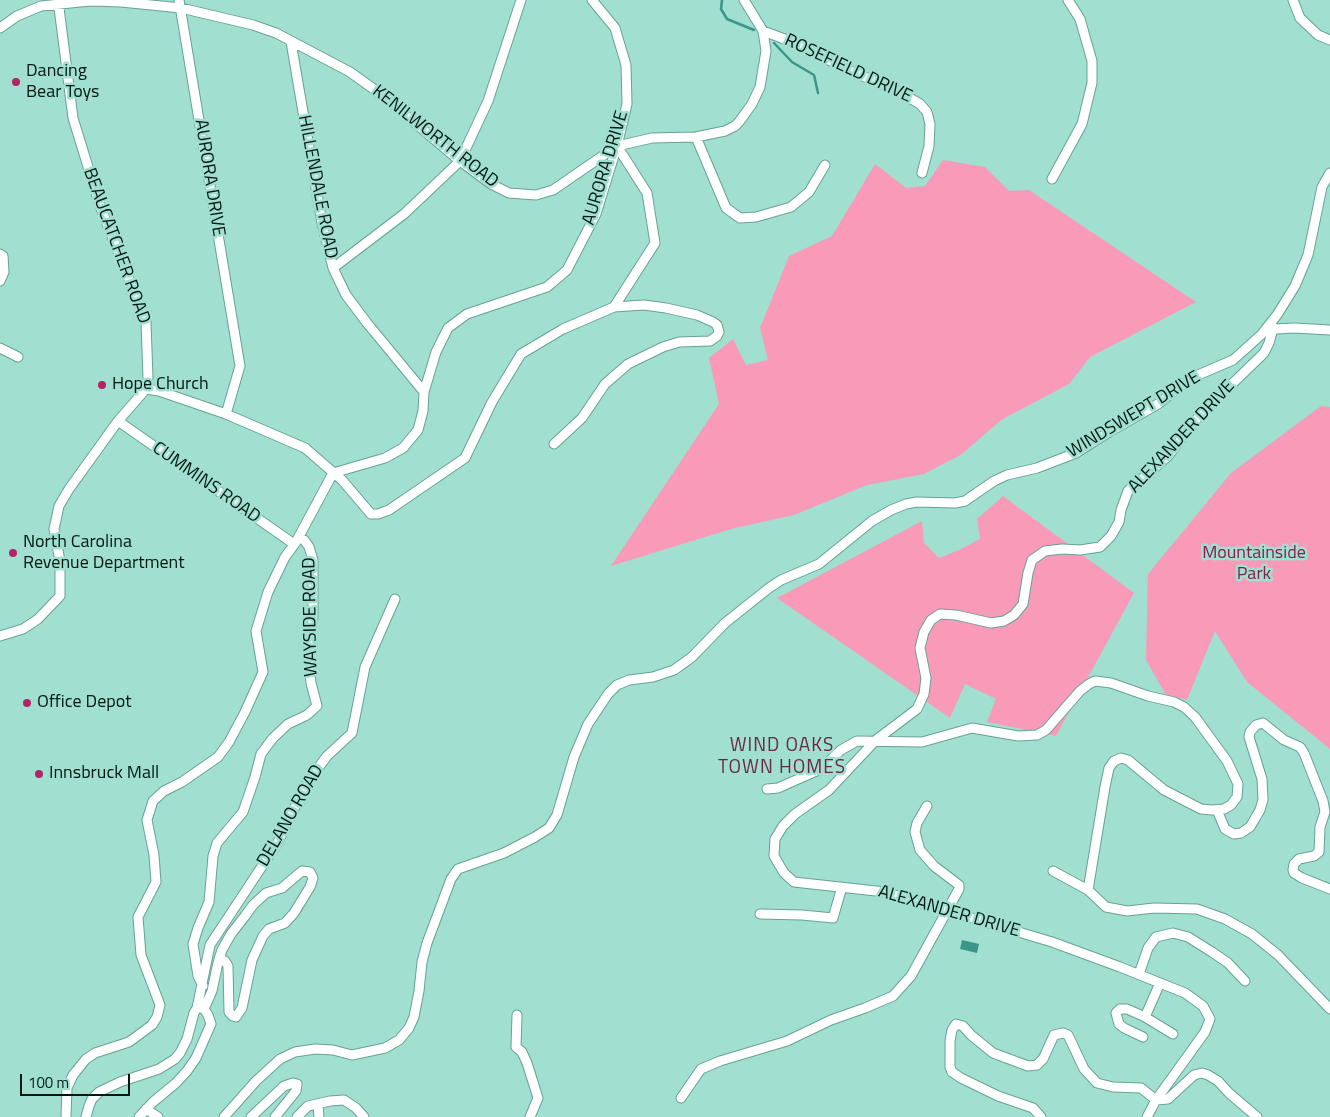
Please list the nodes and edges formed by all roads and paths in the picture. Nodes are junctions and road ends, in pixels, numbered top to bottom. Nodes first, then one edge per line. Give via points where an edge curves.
1 (522, 0) edge
2 (592, 0) edge
3 (744, 0) edge
4 (1068, 0) edge
5 (1293, 0) edge
6 (58, 2) edge
7 (180, 4) edge
8 (0, 28) edge
9 (762, 31) junction
10 (1330, 40) edge
11 (291, 42) junction
12 (696, 137) junction
13 (617, 146) junction
14 (460, 161) junction
15 (825, 165) dead end
16 (922, 173) dead end
17 (1330, 173) edge
18 (1052, 179) dead end
19 (0, 254) edge
20 (333, 268) junction
21 (0, 281) edge
22 (614, 307) junction
23 (1269, 325) junction
24 (1330, 330) edge
25 (0, 348) edge
26 (18, 357) dead end
27 (146, 389) junction
28 (424, 392) junction
29 (226, 414) junction
30 (118, 420) junction
31 (554, 444) dead end
32 (333, 473) junction
33 (299, 536) junction
34 (294, 544) junction
35 (395, 598) dead end
36 (0, 636) edge
37 (876, 740) junction
38 (767, 789) dead end
39 (926, 806) dead end
40 (1217, 810) junction
41 (1053, 871) dead end
42 (842, 887) junction
43 (1330, 888) edge
44 (1088, 890) junction
45 (947, 911) junction
46 (760, 914) dead end
47 (219, 959) junction
48 (1139, 974) junction
49 (1245, 981) dead end
50 (1160, 983) junction
51 (203, 986) junction
52 (201, 1008) junction
53 (1330, 1009) edge
54 (517, 1015) dead end
55 (1145, 1017) junction
56 (1172, 1034) dead end
57 (1143, 1037) dead end
58 (681, 1098) dead end
59 (1156, 1100) junction
60 (318, 1104) junction
61 (146, 1109) junction
62 (66, 1117) edge
63 (86, 1117) edge
64 (139, 1117) edge
65 (158, 1117) edge
66 (224, 1117) edge
67 (251, 1117) edge
68 (274, 1117) edge
69 (297, 1117) edge
70 (319, 1117) edge
71 (364, 1117) edge
72 (530, 1117) edge
73 (1041, 1117) edge
74 (1148, 1117) edge
75 (1257, 1117) edge

1 - 14 street via 488,100
2 - 13 street, AURORA DRIVE via 615,28 626,65 627,104
3 - 9 street, KENILWORTH ROAD
4 - 18 street via 1080,19 1092,61 1092,83 1082,124
5 - 10 street via 1300,18 1318,35
6 - 7 street, KENILWORTH ROAD
6 - 8 street, KENILWORTH ROAD via 26,12
6 - 27 street, BEAUCATCHER ROAD via 73,118 100,206 146,322
7 - 11 street, KENILWORTH ROAD via 276,32
7 - 29 street, AURORA DRIVE via 240,366
9 - 12 street, KENILWORTH ROAD via 766,51 762,83 746,114 730,128
9 - 16 street, ROSEFIELD DRIVE via 798,44 920,104 927,112 930,124 929,146
11 - 14 street, KENILWORTH ROAD via 350,72
11 - 20 street, HILLENDALE ROAD via 322,223
12 - 13 street, KENILWORTH ROAD via 652,138
12 - 15 street via 726,208 740,218 756,218 791,207 810,192
13 - 14 street, KENILWORTH ROAD via 553,190 536,195 510,193 491,184
13 - 22 street via 647,193 655,243
13 - 28 street, AURORA DRIVE via 596,214 567,270 546,287 467,314 448,328 436,352
14 - 20 street via 404,214
17 - 23 street, WINDSWEPT DRIVE via 1322,187 1302,271 1288,299
19 - 21 street via 4,272
20 - 28 street, HILLENDALE ROAD via 346,295
22 - 31 street via 644,305 697,315 717,325 718,336 710,341 679,342 628,364 605,384 582,418
22 - 32 street via 563,329 521,354 492,402 465,458 388,510 371,514
23 - 24 street via 1276,329
23 - 37 street, ALEXANDER DRIVE via 1272,332 1264,353 1199,416 1168,456 1128,492 1119,522 1100,548 1045,551 1032,560 1023,604 1014,616 1004,621 991,623 940,614 931,620 920,648 926,678 924,694 917,708
23 - 66 street, WINDSWEPT DRIVE via 1233,360 1198,375 1158,404 1076,454 1007,475 965,501 917,502 890,510 819,564 769,588 674,670 617,685 588,724 574,757 557,815 549,828 504,853 458,869 451,879 426,943 414,1017 399,1040 385,1048 352,1054 315,1049 295,1052 268,1070
25 - 26 street
27 - 29 street
27 - 30 street
28 - 32 street, AURORA DRIVE via 418,430 403,448 385,458
29 - 32 street via 305,448
30 - 34 street, CUMMINS ROAD
30 - 36 street via 59,506 54,529 60,561 60,596 38,619 23,629
32 - 33 street
33 - 34 street
33 - 51 street, WAYSIDE ROAD via 305,541 313,560 313,617 308,655 317,706 288,724 260,754 243,812 217,843 209,902 193,944 198,976
34 - 62 street via 268,592 256,631 263,672 237,727 218,757 153,801 147,820 156,882 138,917 139,942 160,1005 157,1016 152,1025 129,1042 86,1058 67,1088
35 - 51 street, DELANO ROAD via 365,667 352,733 327,756 305,786 278,842 210,945
37 - 38 street via 852,743 821,769 778,788
37 - 40 street via 922,742 972,728 1018,736 1037,735 1046,730 1080,691 1095,681 1104,681 1174,702 1195,717 1221,750 1238,784 1234,803
37 - 42 street, ALEXANDER DRIVE via 829,790 782,826 775,839 774,856 794,882
39 - 45 street via 915,832 920,850 934,866 959,885
40 - 43 street via 1225,829 1234,834 1250,827 1260,810 1262,779 1249,737 1256,725 1263,723 1284,740 1297,745 1304,753 1325,812 1320,827 1319,852 1299,859 1293,870 1302,878
40 - 44 street via 1201,809 1181,800 1128,760 1114,761 1105,786
41 - 44 street
42 - 45 street, ALEXANDER DRIVE via 885,892
42 - 46 street via 833,918
44 - 53 street via 1106,907 1127,911 1198,909 1225,919 1278,954
45 - 48 street, ALEXANDER DRIVE via 1052,942
45 - 58 street via 911,976 893,996 830,1020 787,1041 701,1069
47 - 47 street via 228,966 229,1012 236,1017 242,1008 252,960 263,936 294,913 310,886 310,872 302,871 282,888 263,895 231,934
47 - 52 street via 212,991
48 - 49 street via 1156,936 1172,933 1188,937 1212,952
48 - 50 street, ALEXANDER DRIVE
50 - 55 street
50 - 59 street, ALEXANDER DRIVE via 1185,993 1203,1006 1210,1019 1205,1032
51 - 52 street, DELANO ROAD
52 - 61 street via 211,1024 196,1058 187,1071
52 - 63 street via 194,1013 187,1039 175,1059 159,1069 99,1092 88,1106
54 - 72 street via 516,1047 527,1063 538,1098
55 - 56 street
55 - 57 street via 1120,1008 1116,1013 1119,1024
59 - 73 street via 1141,1088 1097,1083 1084,1069 1068,1035 1063,1033 1054,1035 1037,1065 1028,1066 993,1053 963,1026 956,1024 950,1040 952,1072 998,1096 1033,1108
59 - 74 street, ALEXANDER DRIVE
59 - 75 street via 1168,1099 1194,1075 1208,1074
60 - 69 street via 308,1106
60 - 70 street
60 - 71 street via 344,1100
61 - 64 street
61 - 65 street
67 - 68 street via 284,1086 296,1084 296,1091

